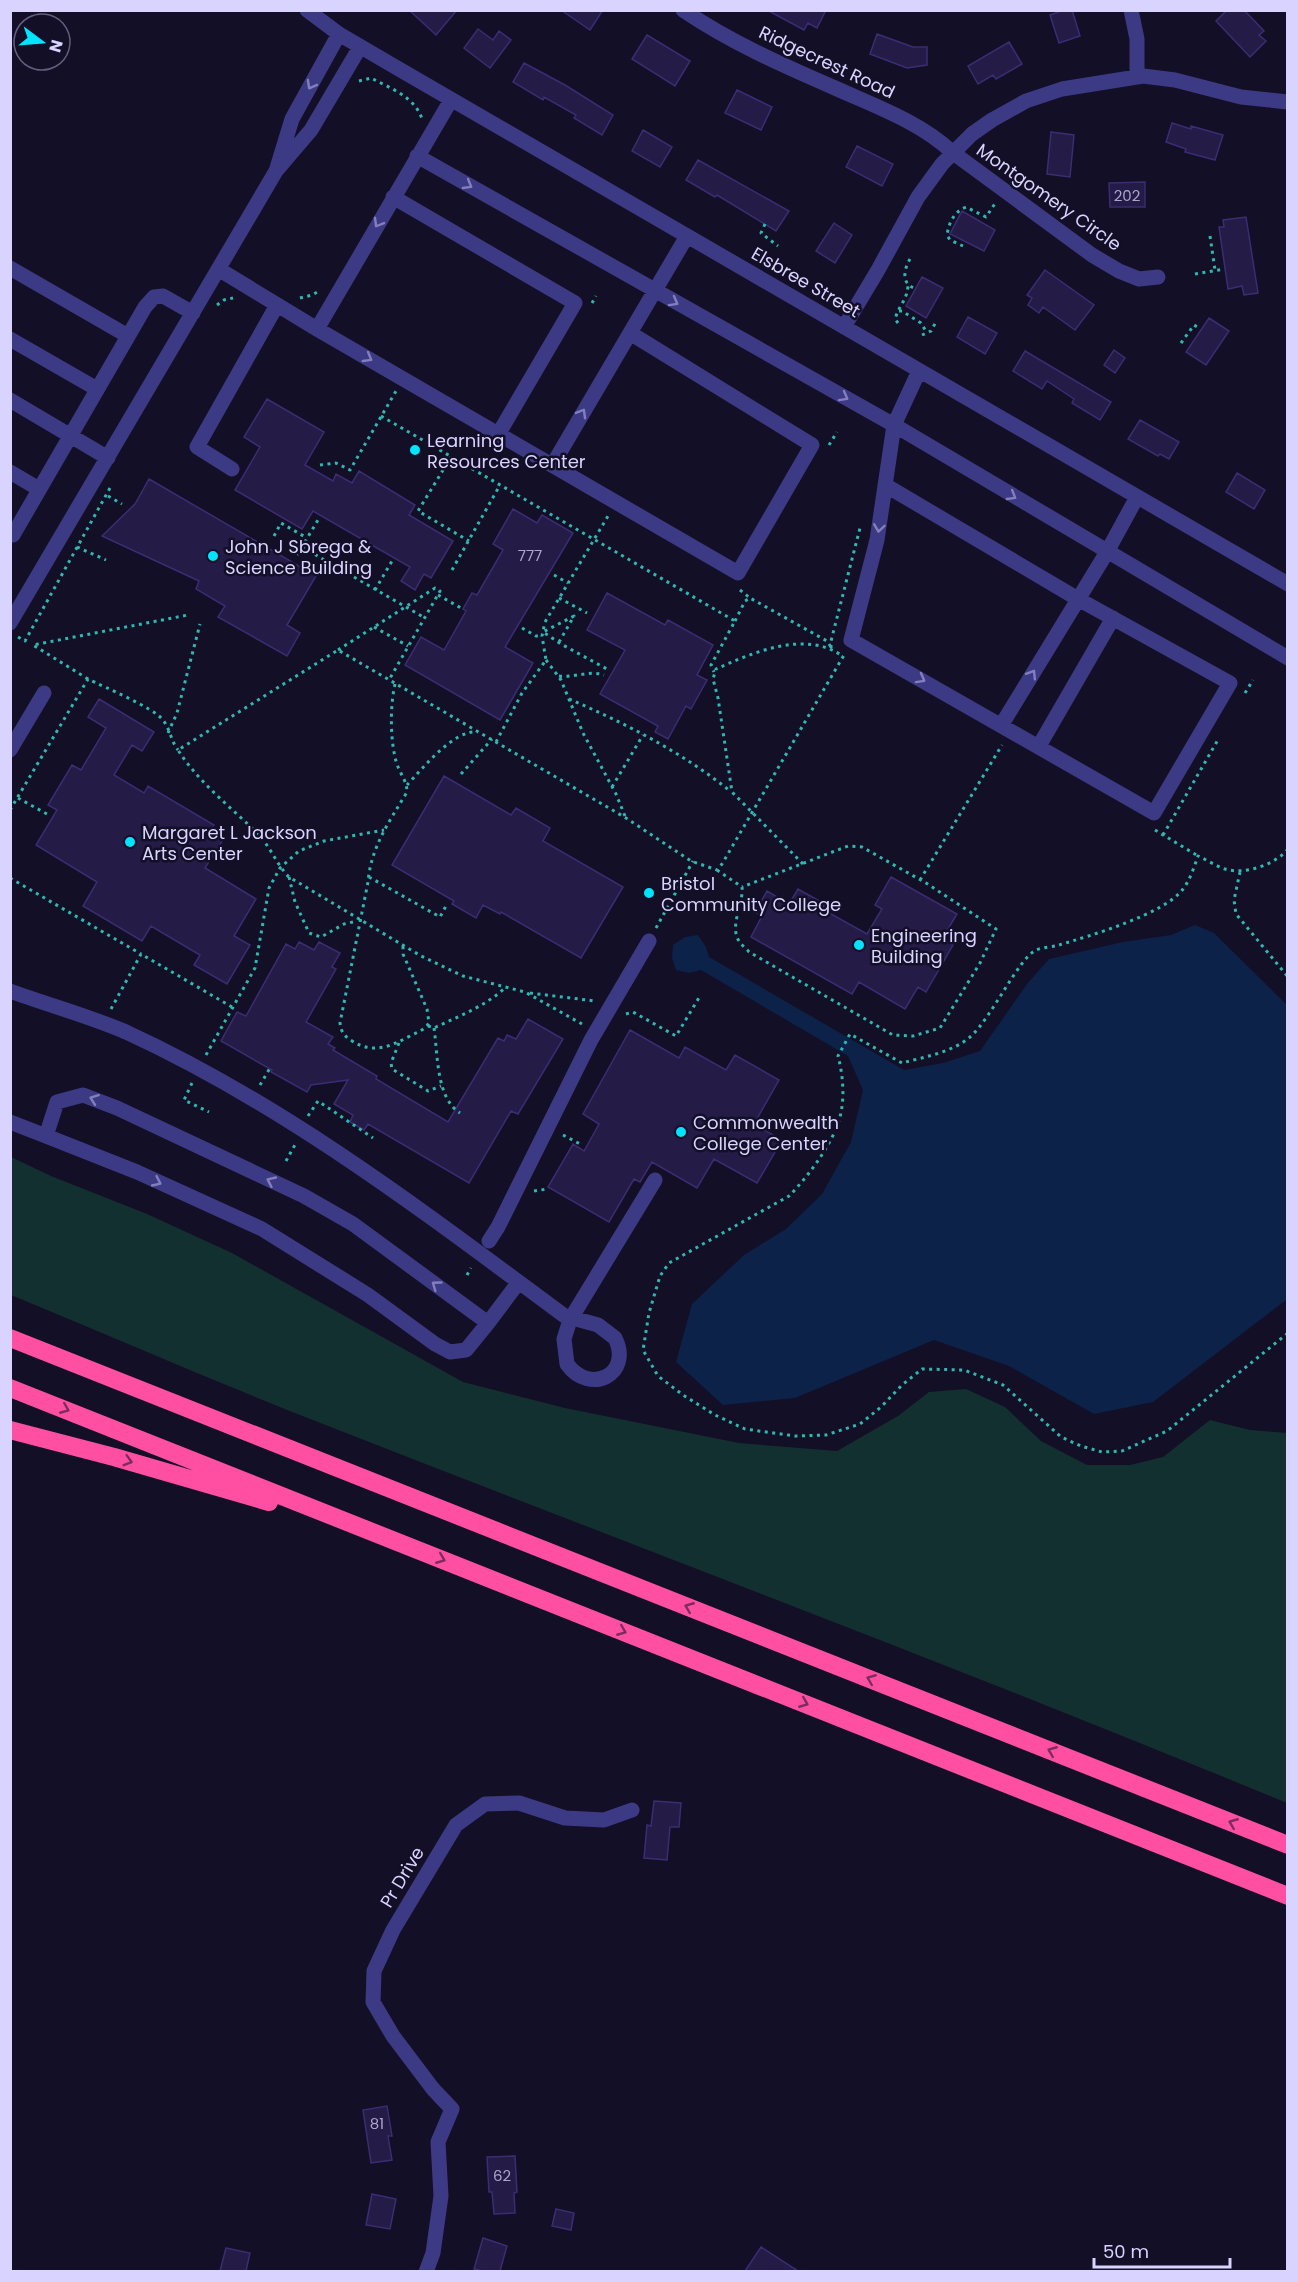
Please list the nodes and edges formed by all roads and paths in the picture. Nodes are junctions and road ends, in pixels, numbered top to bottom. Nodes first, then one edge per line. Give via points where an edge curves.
1 (307, 10) edge
2 (683, 10) edge
3 (1131, 10) edge
4 (339, 34) junction
5 (360, 47) junction
6 (1137, 77) junction
7 (355, 83) dead end
8 (451, 100) junction
9 (1287, 102) edge
10 (422, 119) dead end
11 (952, 152) junction
12 (417, 156) junction
13 (276, 171) junction
14 (1000, 196) dead end
15 (393, 197) junction
16 (765, 224) dead end
17 (687, 236) junction
18 (1210, 236) dead end
19 (778, 246) dead end
20 (963, 246) dead end
21 (910, 259) dead end
22 (10, 268) edge
23 (1224, 269) dead end
24 (220, 270) junction
25 (1215, 270) junction
26 (1195, 274) dead end
27 (1158, 277) dead end
28 (908, 284) junction
29 (324, 287) dead end
30 (914, 288) dead end
31 (654, 291) junction
32 (293, 295) dead end
33 (596, 296) dead end
34 (240, 299) dead end
35 (277, 305) junction
36 (590, 306) dead end
37 (899, 311) junction
38 (193, 313) junction
39 (212, 313) dead end
40 (937, 320) dead end
41 (898, 322) dead end
42 (844, 327) junction
43 (317, 328) junction
44 (1199, 328) dead end
45 (630, 333) junction
46 (927, 333) junction
47 (922, 335) dead end
48 (128, 336) junction
49 (10, 339) edge
50 (1181, 343) dead end
51 (920, 371) junction
52 (97, 388) junction
53 (397, 390) dead end
54 (10, 400) edge
55 (381, 416) junction
56 (894, 425) junction
57 (500, 433) junction
58 (71, 435) junction
59 (451, 457) junction
60 (108, 458) junction
61 (553, 464) junction
62 (321, 465) dead end
63 (232, 469) dead end
64 (10, 472) edge
65 (111, 485) dead end
66 (501, 485) junction
67 (885, 485) junction
68 (39, 489) junction
69 (101, 492) dead end
70 (107, 496) junction
71 (1137, 497) junction
72 (617, 501) junction
73 (122, 504) dead end
74 (863, 519) dead end
75 (318, 520) dead end
76 (13, 535) dead end
77 (274, 536) dead end
78 (307, 538) junction
79 (594, 539) junction
80 (469, 541) junction
81 (71, 544) dead end
82 (77, 547) junction
83 (302, 547) junction
84 (1107, 552) junction
85 (297, 555) dead end
86 (106, 560) dead end
87 (392, 561) dead end
88 (452, 570) dead end
89 (554, 575) dead end
90 (568, 583) junction
91 (1287, 584) edge
92 (375, 590) junction
93 (438, 595) junction
94 (559, 598) junction
95 (1078, 598) junction
96 (405, 607) junction
97 (461, 608) dead end
98 (586, 613) dead end
99 (188, 615) dead end
100 (424, 618) junction
101 (1113, 618) junction
102 (735, 621) junction
103 (10, 623) edge
104 (200, 624) dead end
105 (374, 627) junction
106 (522, 628) dead end
107 (543, 634) junction
108 (18, 637) dead end
109 (853, 641) junction
110 (559, 642) junction
111 (408, 646) junction
112 (831, 648) junction
113 (338, 650) junction
114 (844, 656) junction
115 (1287, 658) edge
116 (546, 660) junction
117 (607, 669) dead end
118 (714, 673) junction
119 (558, 675) junction
120 (604, 675) dead end
121 (88, 679) junction
122 (389, 680) junction
123 (1253, 680) dead end
124 (395, 684) junction
125 (44, 693) dead end
126 (569, 699) junction
127 (1241, 701) dead end
128 (1002, 724) junction
129 (1223, 732) dead end
130 (168, 733) junction
131 (480, 733) junction
132 (642, 735) junction
133 (494, 740) junction
134 (1005, 741) dead end
135 (1039, 746) junction
136 (10, 750) edge
137 (178, 750) junction
138 (461, 774) dead end
139 (407, 785) junction
140 (612, 787) junction
141 (732, 792) junction
142 (18, 798) junction
143 (10, 810) edge
144 (752, 813) junction
145 (47, 814) dead end
146 (626, 818) junction
147 (384, 830) junction
148 (1163, 835) dead end
149 (1287, 849) edge
150 (693, 861) junction
151 (803, 864) junction
152 (280, 868) junction
153 (717, 870) junction
154 (1240, 872) junction
155 (289, 877) junction
156 (369, 877) junction
157 (10, 878) edge
158 (920, 880) junction
159 (742, 887) junction
160 (447, 904) dead end
161 (359, 920) junction
162 (649, 941) joint
163 (403, 946) junction
164 (141, 954) junction
165 (1287, 977) edge
166 (506, 987) junction
167 (525, 992) junction
168 (11, 993) edge
169 (700, 996) dead end
170 (232, 1007) junction
171 (616, 1009) junction
172 (104, 1024) junction
173 (428, 1026) junction
174 (434, 1028) junction
175 (596, 1032) junction
176 (400, 1041) junction
177 (204, 1059) dead end
178 (270, 1068) dead end
179 (193, 1082) dead end
180 (442, 1086) junction
181 (258, 1087) dead end
182 (209, 1112) dead end
183 (460, 1113) dead end
184 (308, 1117) dead end
185 (10, 1122) edge
186 (46, 1136) junction
187 (373, 1138) dead end
188 (297, 1142) dead end
189 (286, 1161) dead end
190 (655, 1180) dead end
191 (489, 1241) dead end
192 (474, 1264) dead end
193 (467, 1275) dead end
194 (518, 1283) junction
195 (485, 1321) junction
196 (1287, 1333) edge
197 (10, 1338) edge
198 (10, 1388) edge
199 (10, 1430) edge
200 (407, 1545) junction
201 (632, 1810) dead end
202 (1287, 1845) edge
203 (1287, 1896) edge
204 (426, 2271) edge

1 - 4 street, Elsbree Street
2 - 11 street, Ridgecrest Road via 778,62 909,122
3 - 6 street via 1137,39
4 - 5 street, Elsbree Street
4 -> 13 street via 292,119
5 - 8 street, Elsbree Street
5 - 13 street via 311,130
6 - 9 street via 1159,77 1229,94
6 - 11 street via 1062,89 1026,100 982,126
7 - 10 path via 371,78 411,101
8 - 12 street
8 - 17 street, Elsbree Street
11 - 27 street, Montgomery Circle via 1092,255 1139,279
11 - 42 street via 918,197
12 - 15 street
12 -> 31 street
13 - 24 street
14 - 20 path via 986,217 966,207 951,219 947,235
15 -> 43 street
15 - 57 street via 574,303
16 - 19 path via 761,233
17 - 31 street
17 - 42 street, Elsbree Street
18 - 25 path
21 - 28 path via 905,268
22 - 48 street
23 - 25 path
24 - 35 street
24 - 38 street
25 - 26 path
28 - 30 path
28 - 37 path
29 - 32 path via 302,298
31 - 45 street
31 -> 56 street
33 - 36 path
34 - 39 path via 224,300
35 - 43 street
35 - 63 street via 197,447
37 - 41 path via 895,319
37 - 46 path via 921,323
38 - 48 street via 163,296 154,297
38 - 60 street
40 - 46 path
42 - 51 street, Elsbree Street
43 -> 57 street
44 - 50 path via 1194,326
61 -> 45 street
45 - 72 street via 812,445 738,573
46 - 47 path
48 - 52 street
49 - 52 street
51 - 56 street
51 - 71 street, Elsbree Street
52 - 58 street
53 - 55 path
54 - 58 street
55 - 59 path
55 - 62 path via 350,470 336,463
56 - 67 street
56 -> 84 street
57 - 61 street
58 - 60 street
58 - 68 street
59 - 66 path
59 - 80 path via 418,512
60 - 103 street
61 - 72 street
64 - 68 street
65 - 70 path
66 - 79 path
66 - 80 path
67 - 95 street
67 -> 109 street via 877,540
68 - 76 street
69 - 70 path
70 - 73 path
70 - 82 path
71 - 84 street
71 - 91 street, Elsbree Street
72 - 79 path
74 - 112 path
75 - 78 path
77 - 78 path via 281,523
78 - 83 path
79 - 90 path
79 - 102 path
80 - 88 path
81 - 82 path
82 - 86 path
82 - 108 path via 25,641
83 - 85 path
83 - 92 path
84 - 95 street
84 - 115 street
87 - 92 path
89 - 90 path
90 - 94 path
92 - 96 path
93 - 96 path via 440,591 435,588
93 - 97 path
93 - 100 path
94 - 98 path
94 - 107 path via 545,622
95 - 101 street
128 -> 95 street
96 - 100 path
96 - 105 path
99 - 121 path via 33,645
100 - 111 path
101 - 135 street
101 - 135 street via 1230,683 1154,813
102 - 112 path via 750,598 827,641
102 - 118 path via 711,665
104 - 130 path via 177,713
105 - 111 path
105 - 113 path
106 - 107 path via 536,636
107 - 110 path
107 - 110 path via 574,616
107 - 116 path
109 - 114 path
109 -> 128 street
110 - 117 path
111 - 122 path
112 - 114 path
112 - 118 path via 781,645 747,655
113 - 122 path
113 - 137 path
114 - 144 path
116 - 119 path
116 - 133 path
118 - 141 path
119 - 120 path
119 - 126 path
121 - 130 path via 150,711 163,720
121 - 142 path
122 - 124 path
123 - 127 path
124 - 131 path
124 - 139 path via 395,757
125 - 136 street
126 - 132 path
126 - 140 path
128 - 135 street
129 - 148 path
130 - 137 path
131 - 133 path
131 - 139 path via 470,731 455,738
132 - 140 path
132 - 141 path
133 - 138 path
133 - 146 path
134 - 158 path
137 - 152 path via 188,765 261,838
139 - 147 path via 408,792
140 - 146 path
141 - 144 path
142 - 143 path
142 - 145 path
144 - 151 path
144 - 153 path
146 - 150 path
147 - 152 path via 324,841 299,851
147 - 156 path via 370,862
149 - 154 path via 1266,864
150 - 153 path
150 - 162 path
151 - 158 path via 848,846 862,847
151 - 159 path
152 - 155 path
152 - 170 path via 269,888 255,968
153 - 159 path
154 - 165 path via 1234,900 1236,914
154 - 196 path via 1198,856 1183,890 1165,904 1145,915 1036,950 969,1038 942,1052 902,1063 850,1034 838,1056 843,1074 840,1117 800,1185 773,1206 669,1263 660,1276 649,1312 643,1350 658,1376 715,1415 745,1429 795,1436 826,1435 860,1424 922,1369 964,1370 1003,1385 1061,1437 1102,1452 1122,1451 1167,1431
155 - 161 path
155 - 161 path via 309,933 321,937
156 - 160 path via 440,917
156 - 161 path
157 - 164 path
158 - 159 path via 996,929 940,1028 913,1036 893,1035 749,952 737,940
161 - 163 path
161 - 176 path via 341,1031 370,1049
162 - 171 street
163 - 166 path via 455,972
163 - 173 path via 408,968 430,1017
164 - 170 path
164 - 172 path
166 - 167 path
166 - 174 path via 494,998
167 - 171 path
167 - 175 path
168 - 172 street
169 - 171 path via 676,1036 633,1012
170 - 177 path
171 - 175 street
172 - 194 street via 229,1086 297,1126
173 - 174 path
173 - 176 path
174 - 180 path
175 - 191 street
176 - 180 path via 392,1069 428,1091
178 - 181 path
179 - 182 path via 184,1100
180 - 183 path via 445,1099
184 - 187 path via 318,1101
185 - 186 street
186 -> 195 street via 262,1229 450,1352 466,1350
195 -> 186 street via 353,1224 314,1201 117,1108 83,1095 57,1102
188 - 189 path
190 - 194 street via 570,1320
192 - 193 path
194 - 195 street
202 -> 197 highway
198 -> 200 highway
199 -> 200 highway via 222,1488
200 -> 203 highway
201 - 204 street, Pr Drive via 604,1820 565,1818 519,1803 485,1804 456,1825 393,1930 374,1971 373,2002 393,2036 452,2109 438,2142 441,2196 433,2253

